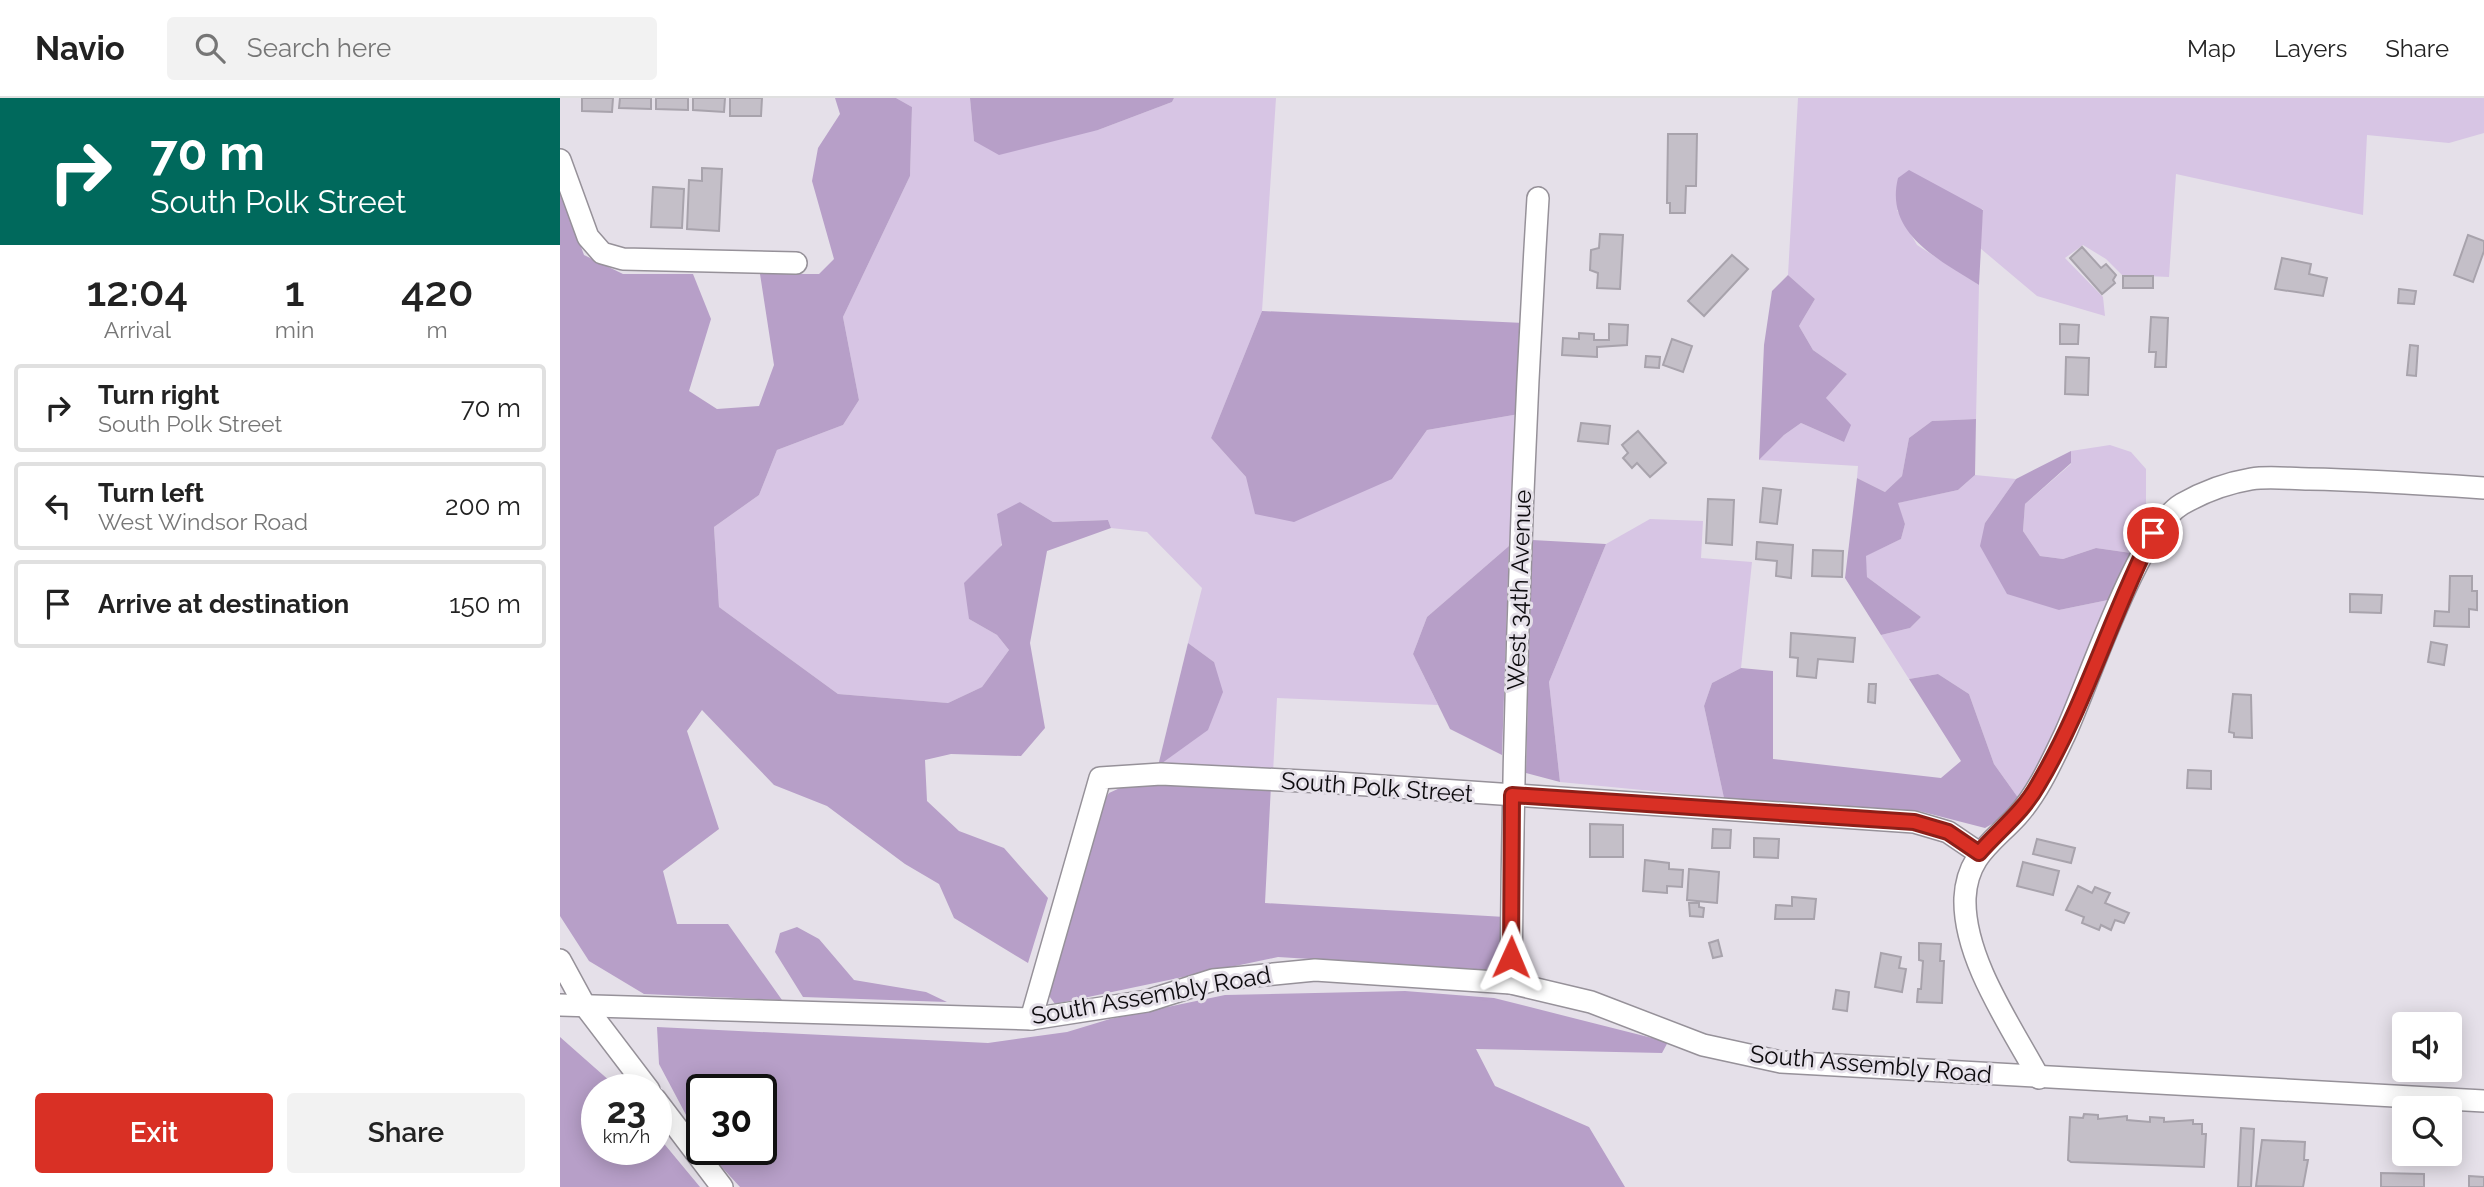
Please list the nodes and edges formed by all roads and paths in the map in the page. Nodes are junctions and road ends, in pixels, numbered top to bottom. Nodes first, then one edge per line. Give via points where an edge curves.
1 (560, 160) edge
2 (1538, 198) dead end
3 (796, 263) dead end
4 (2484, 488) edge
5 (1512, 795) junction
6 (1979, 853) junction
7 (560, 960) edge
8 (1511, 983) junction
9 (560, 1005) edge
10 (585, 1006) junction
11 (1031, 1019) junction
12 (637, 1074) edge
13 (2039, 1077) junction
14 (2484, 1101) edge
15 (672, 1121) edge
16 (722, 1187) edge

1 - 3 street via 588,237 602,253 623,258
2 - 5 street, West 34th Avenue
4 - 6 street via 2253,479 2217,487 2179,506 2153,533 2137,563 2065,734 2038,786 2017,816
5 - 6 street, South Polk Street via 1914,822 1948,832
5 - 8 street, West 34th Avenue
5 - 11 street, South Polk Street via 1175,775 1100,778
6 - 13 street via 1965,898 1972,945
7 - 10 street
8 - 11 street, South Assembly Road via 1315,970 1264,973 1213,980 1147,1001
8 - 13 street, South Assembly Road via 1591,1002 1703,1045 1760,1059
9 - 10 street, South Assembly Road
10 - 11 street, South Assembly Road
10 - 12 street
13 - 14 street, South Assembly Road
15 - 16 street

